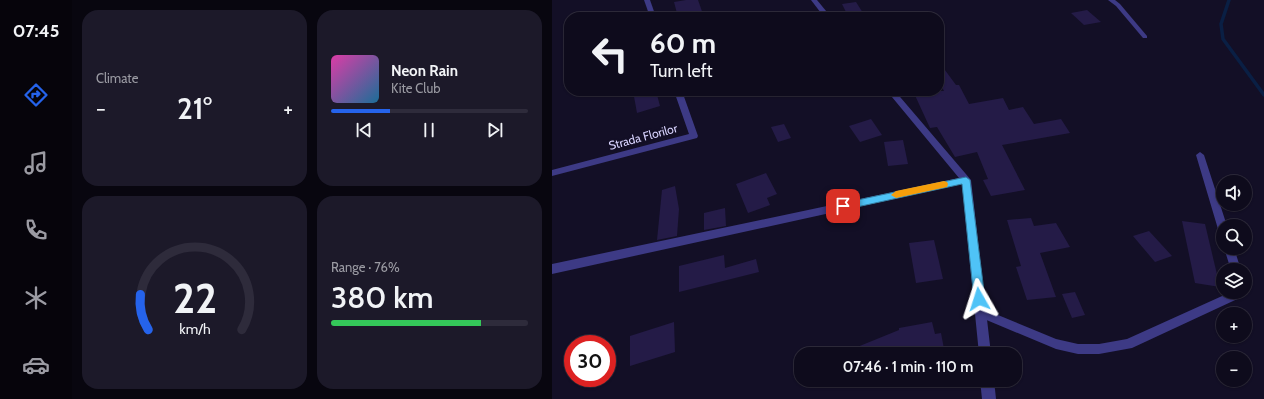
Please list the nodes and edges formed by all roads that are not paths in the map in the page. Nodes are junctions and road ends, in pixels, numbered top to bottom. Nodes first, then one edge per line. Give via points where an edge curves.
1 (647, 0) edge
2 (814, 0) edge
3 (1111, 0) edge
4 (651, 12) edge
5 (824, 12) edge
6 (1145, 37) dead end
7 (680, 96) edge
8 (895, 96) edge
9 (1200, 156) dead end
10 (552, 173) edge
11 (966, 180) junction
12 (1220, 219) edge
13 (552, 269) edge
14 (1227, 299) edge
15 (981, 314) junction
16 (984, 347) edge
17 (987, 387) edge
18 (988, 399) edge

1 - 4 street
2 - 5 street
3 - 6 lane
7 - 10 street, Strada Florilor via 694,136
8 - 11 street
9 - 12 lane
11 - 13 street
11 - 15 street
14 - 15 lane via 1128,344 1099,350 1056,344
15 - 16 street
17 - 18 street

